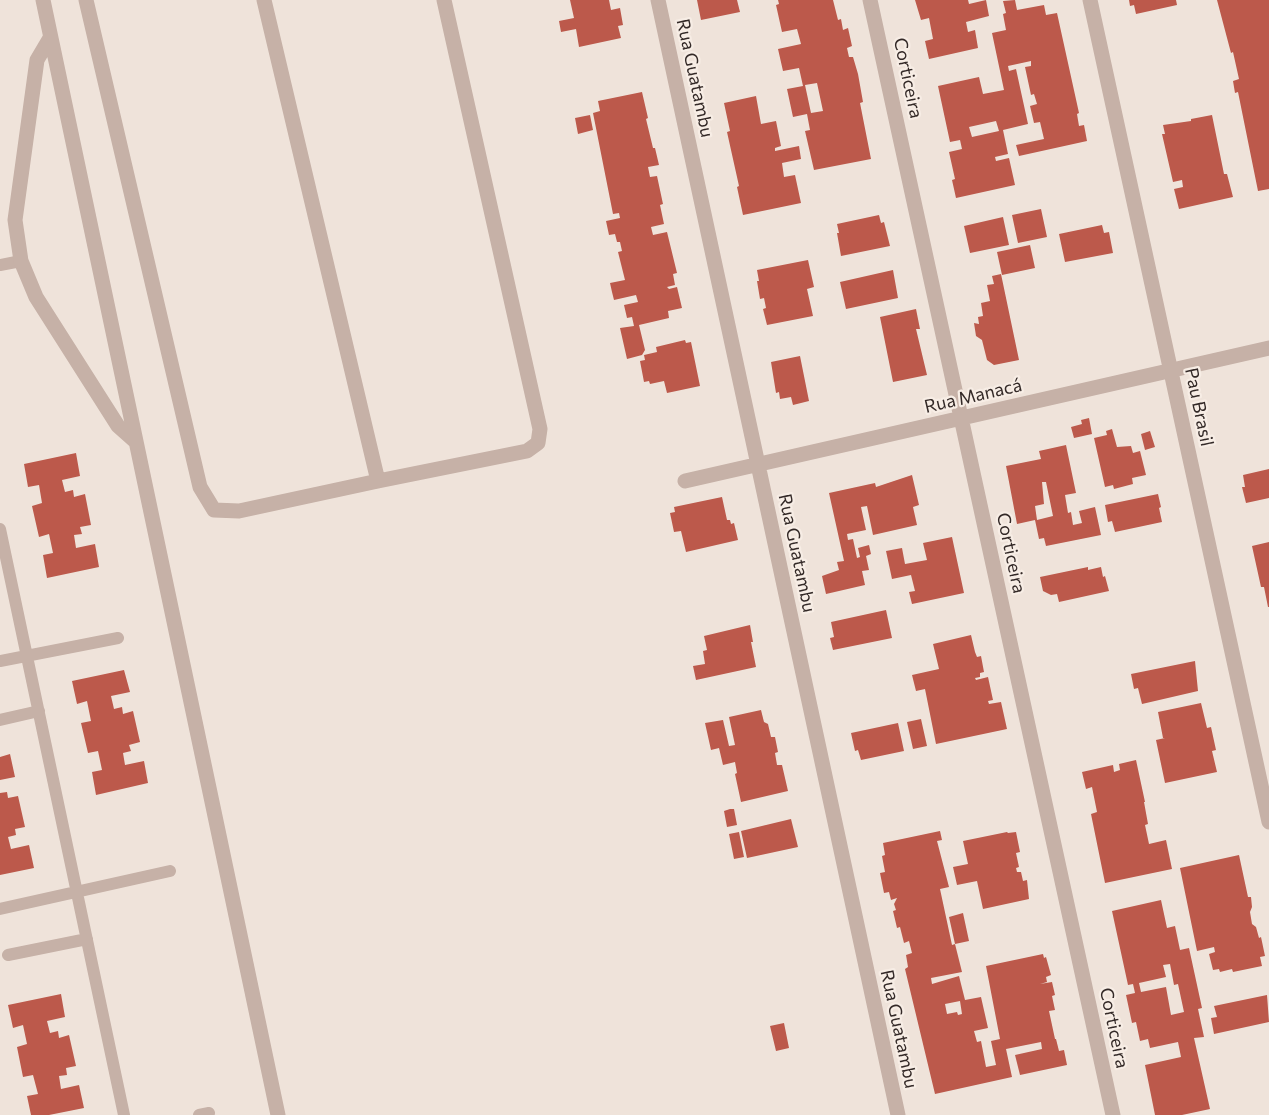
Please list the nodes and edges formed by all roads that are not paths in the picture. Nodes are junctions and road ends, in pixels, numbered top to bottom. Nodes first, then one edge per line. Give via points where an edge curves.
1 (43, 0) edge
2 (86, 0) edge
3 (264, 0) edge
4 (444, 0) edge
5 (658, 0) edge
6 (870, 0) edge
7 (1090, 0) edge
8 (50, 38) junction
9 (21, 261) junction
10 (0, 266) edge
11 (1269, 348) edge
12 (1171, 370) junction
13 (962, 418) junction
14 (136, 442) junction
15 (758, 465) junction
16 (378, 481) junction
17 (685, 482) dead end
18 (0, 529) edge
19 (118, 638) dead end
20 (28, 656) junction
21 (0, 662) edge
22 (39, 711) junction
23 (0, 720) edge
24 (1269, 822) edge
25 (171, 872) dead end
26 (77, 892) junction
27 (0, 909) edge
28 (87, 939) junction
29 (8, 955) dead end
30 (124, 1115) edge
31 (278, 1115) edge
32 (898, 1115) edge
33 (1113, 1115) edge

1 - 8 street
2 - 16 street via 204,494 214,510 239,511
3 - 16 street
4 - 16 street via 540,429 538,443 527,451
5 - 15 street, Rua Guatambu
6 - 13 street, Corticeira
7 - 12 street, Pau Brasil
8 - 9 street via 37,60 15,220
8 - 14 street
9 - 10 lane
9 - 14 street via 42,306 118,426
11 - 12 street, Rua Manacá
12 - 13 street, Rua Manacá
12 - 24 street, Pau Brasil
13 - 15 street, Rua Manacá
13 - 33 street, Corticeira
14 - 31 street
15 - 17 street, Rua Manacá
15 - 32 street, Rua Guatambu
18 - 20 lane
19 - 20 lane
20 - 21 lane
20 - 22 lane
22 - 23 lane
22 - 26 lane
25 - 26 lane
26 - 27 lane
26 - 28 lane
28 - 29 lane
28 - 30 lane

